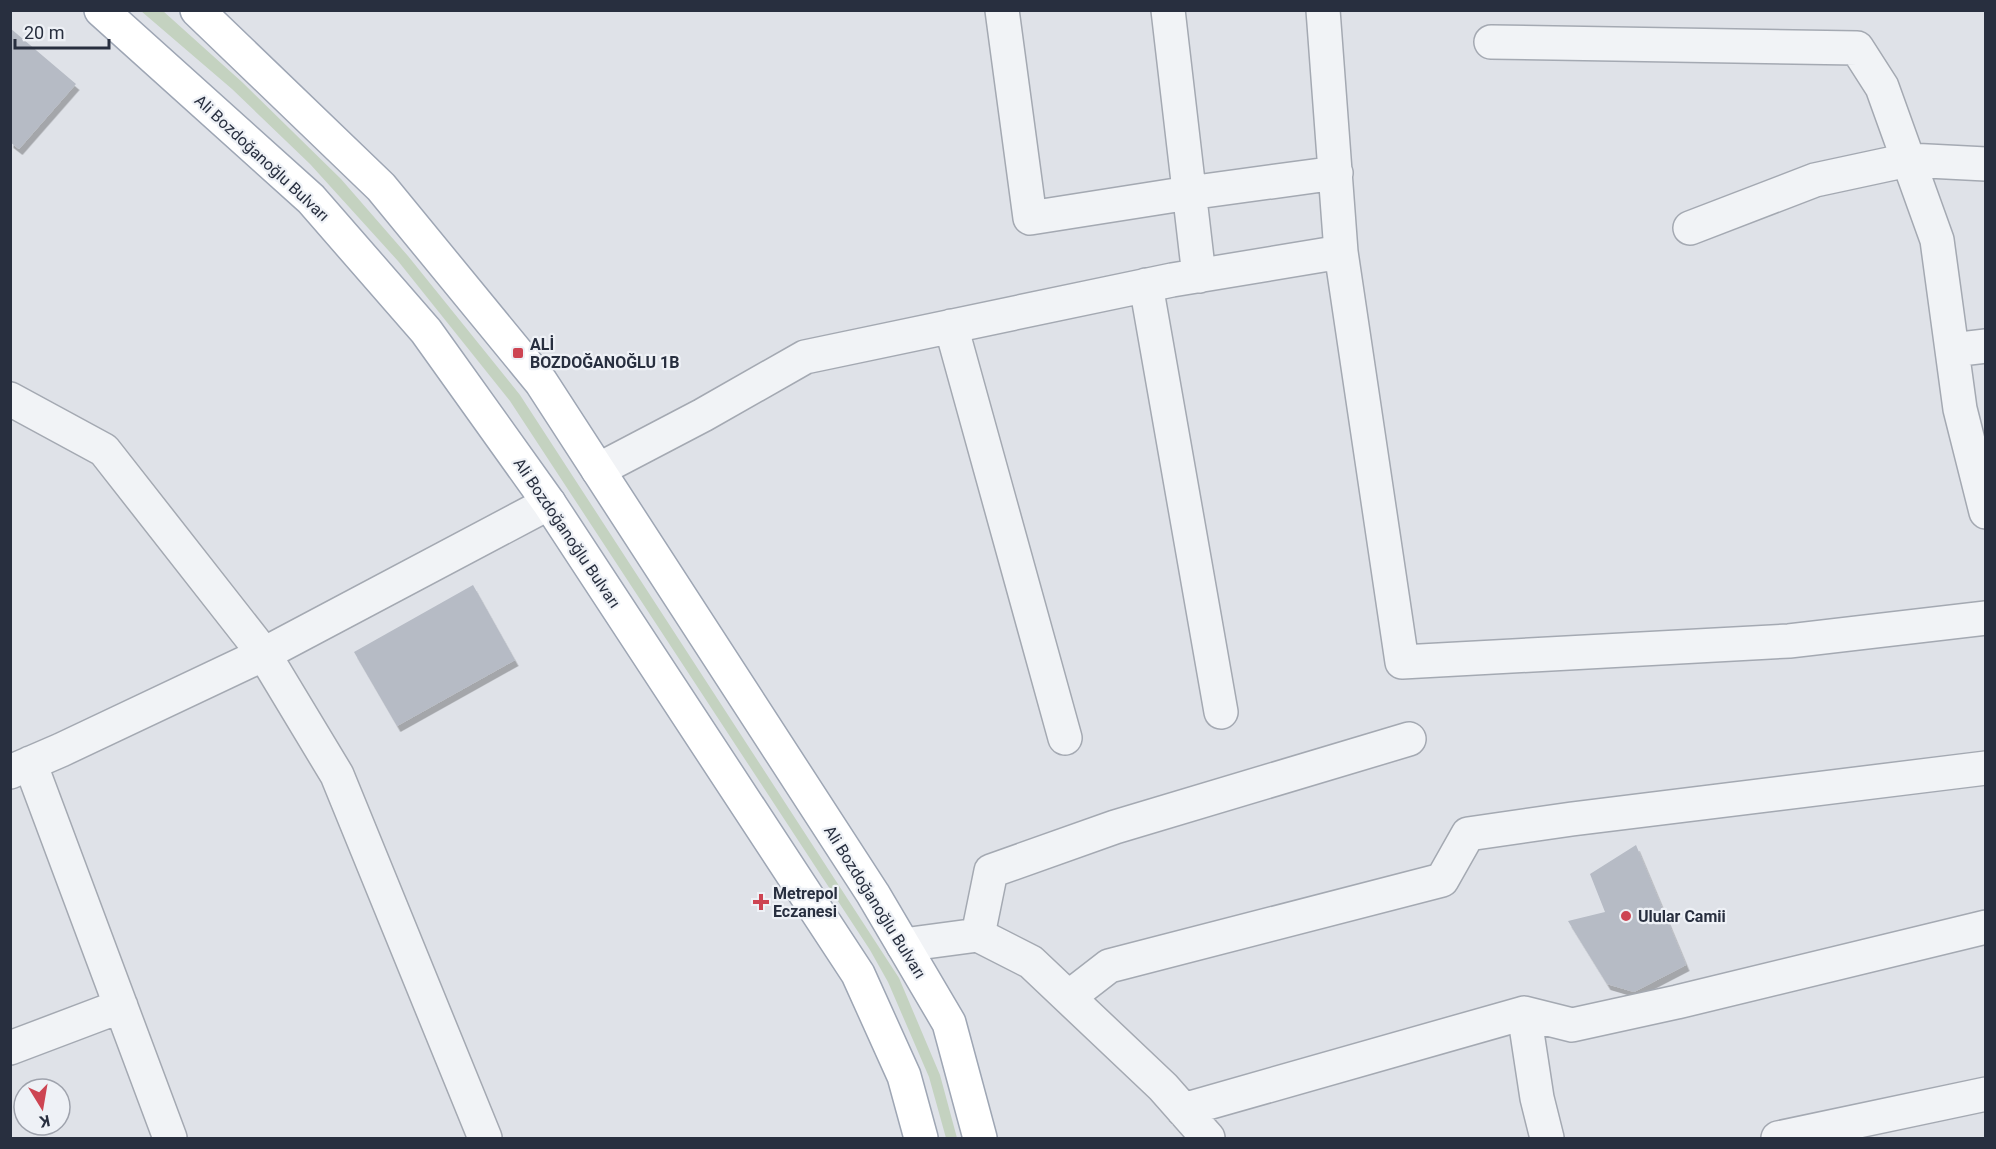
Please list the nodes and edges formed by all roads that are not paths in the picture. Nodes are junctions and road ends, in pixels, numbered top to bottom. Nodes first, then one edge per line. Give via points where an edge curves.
1 (100, 10) edge
2 (197, 10) edge
3 (1002, 10) edge
4 (1168, 10) edge
5 (1323, 10) edge
6 (1491, 42) dead end
7 (1908, 160) junction
8 (1986, 164) edge
9 (1336, 173) junction
10 (1189, 194) junction
11 (1690, 228) dead end
12 (1341, 252) junction
13 (1199, 276) junction
14 (1146, 285) junction
15 (951, 326) junction
16 (1986, 346) edge
17 (1952, 350) junction
18 (10, 399) edge
19 (598, 470) junction
20 (549, 503) junction
21 (1986, 512) edge
22 (1986, 618) edge
23 (264, 654) junction
24 (1221, 712) dead end
25 (1065, 738) dead end
26 (1408, 739) dead end
27 (20, 767) edge
28 (1986, 768) edge
29 (1986, 927) edge
30 (978, 935) junction
31 (903, 945) junction
32 (1069, 997) junction
33 (121, 1006) junction
34 (1524, 1013) junction
35 (10, 1048) edge
36 (1986, 1094) edge
37 (1183, 1110) junction
38 (170, 1138) edge
39 (485, 1138) edge
40 (921, 1138) edge
41 (980, 1138) edge
42 (1208, 1138) edge
43 (1547, 1138) edge
44 (1778, 1138) edge

1 - 20 main road, Ali Bozdoğanoğlu Bulvarı via 311,199 426,331
2 - 19 main road, Ali Bozdoğanoğlu Bulvarı via 381,187 541,382
3 - 10 street via 1030,218
4 - 10 street
5 - 9 street
6 - 7 street via 1857,48 1882,87
7 - 8 street
7 - 11 street via 1815,180
7 - 17 street via 1937,240
9 - 10 street
9 - 12 street
10 - 13 street
12 - 13 street
12 - 22 street via 1402,662 1789,641
13 - 14 street
14 - 15 street
14 - 24 street
15 - 19 street via 805,357
15 - 25 street
16 - 17 street
17 - 21 street via 1960,409
18 - 23 street via 104,450
19 - 31 main road, Ali Bozdoğanoğlu Bulvarı
20 - 23 street
20 - 40 main road, Ali Bozdoğanoğlu Bulvarı via 858,974 904,1076
23 - 27 street
23 - 39 street via 337,775
26 - 30 street via 1115,827 991,871
27 - 33 street
28 - 32 street via 1468,834 1442,880 1109,966
29 - 34 street via 1572,1025
30 - 31 street
30 - 32 street via 1031,962
31 - 41 main road, Ali Bozdoğanoğlu Bulvarı via 949,1023
32 - 37 street
33 - 35 street
33 - 38 street
34 - 37 street
34 - 43 street
36 - 44 street
37 - 42 street

